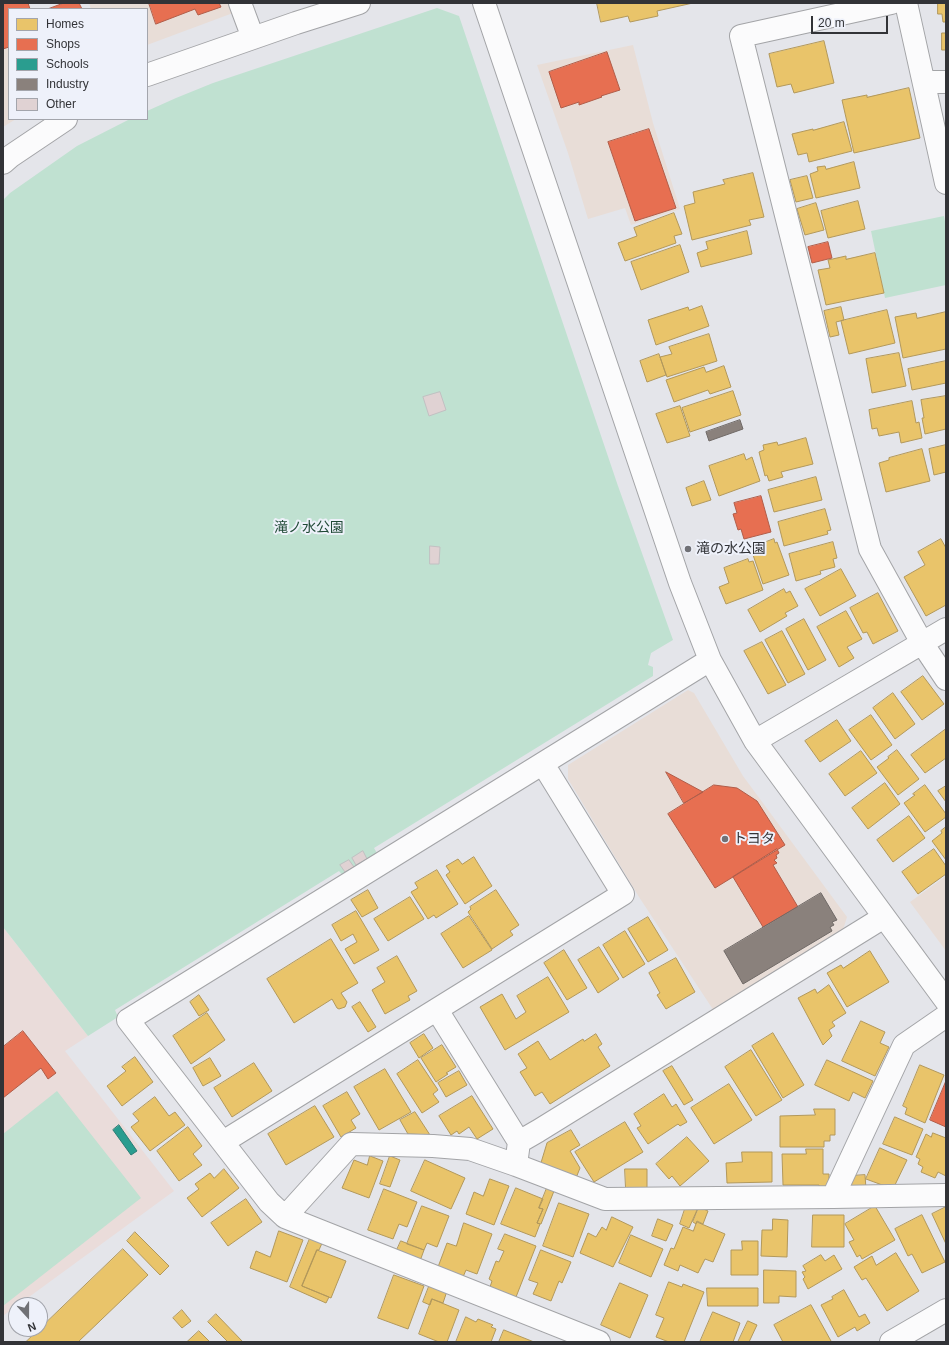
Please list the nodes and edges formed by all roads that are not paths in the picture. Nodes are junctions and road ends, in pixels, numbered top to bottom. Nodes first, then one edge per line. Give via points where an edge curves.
1 (240, 3) edge
2 (359, 3) edge
3 (484, 3) edge
4 (891, 3) edge
5 (906, 3) edge
6 (253, 38) junction
7 (148, 75) edge
8 (924, 82) junction
9 (946, 82) edge
10 (64, 120) edge
11 (3, 164) edge
12 (946, 183) edge
13 (946, 629) edge
14 (922, 643) junction
15 (710, 660) junction
16 (946, 679) edge
17 (755, 741) junction
18 (543, 764) junction
19 (884, 917) junction
20 (946, 1001) edge
21 (437, 1010) junction
22 (946, 1016) edge
23 (223, 1142) junction
24 (519, 1142) junction
25 (516, 1165) junction
26 (946, 1195) edge
27 (833, 1198) junction
28 (285, 1217) junction
29 (946, 1310) edge
30 (599, 1342) edge
31 (891, 1342) edge

1 - 6 street
2 - 6 street
3 - 15 street via 680,583
4 - 14 street via 742,36 870,549
5 - 8 street
6 - 7 street
8 - 9 street
8 - 12 street
10 - 11 street
13 - 14 street
14 - 16 street
14 - 17 street
15 - 17 street
15 - 18 street
17 - 19 street
18 - 21 street via 623,894
18 - 23 street via 128,1020
19 - 20 street
19 - 24 street
21 - 23 street
21 - 24 street
22 - 27 street via 904,1045
23 - 28 street via 269,1202
24 - 25 street
25 - 27 street via 605,1199
25 - 28 street via 470,1149 351,1144
26 - 27 street
28 - 30 street
29 - 31 street

